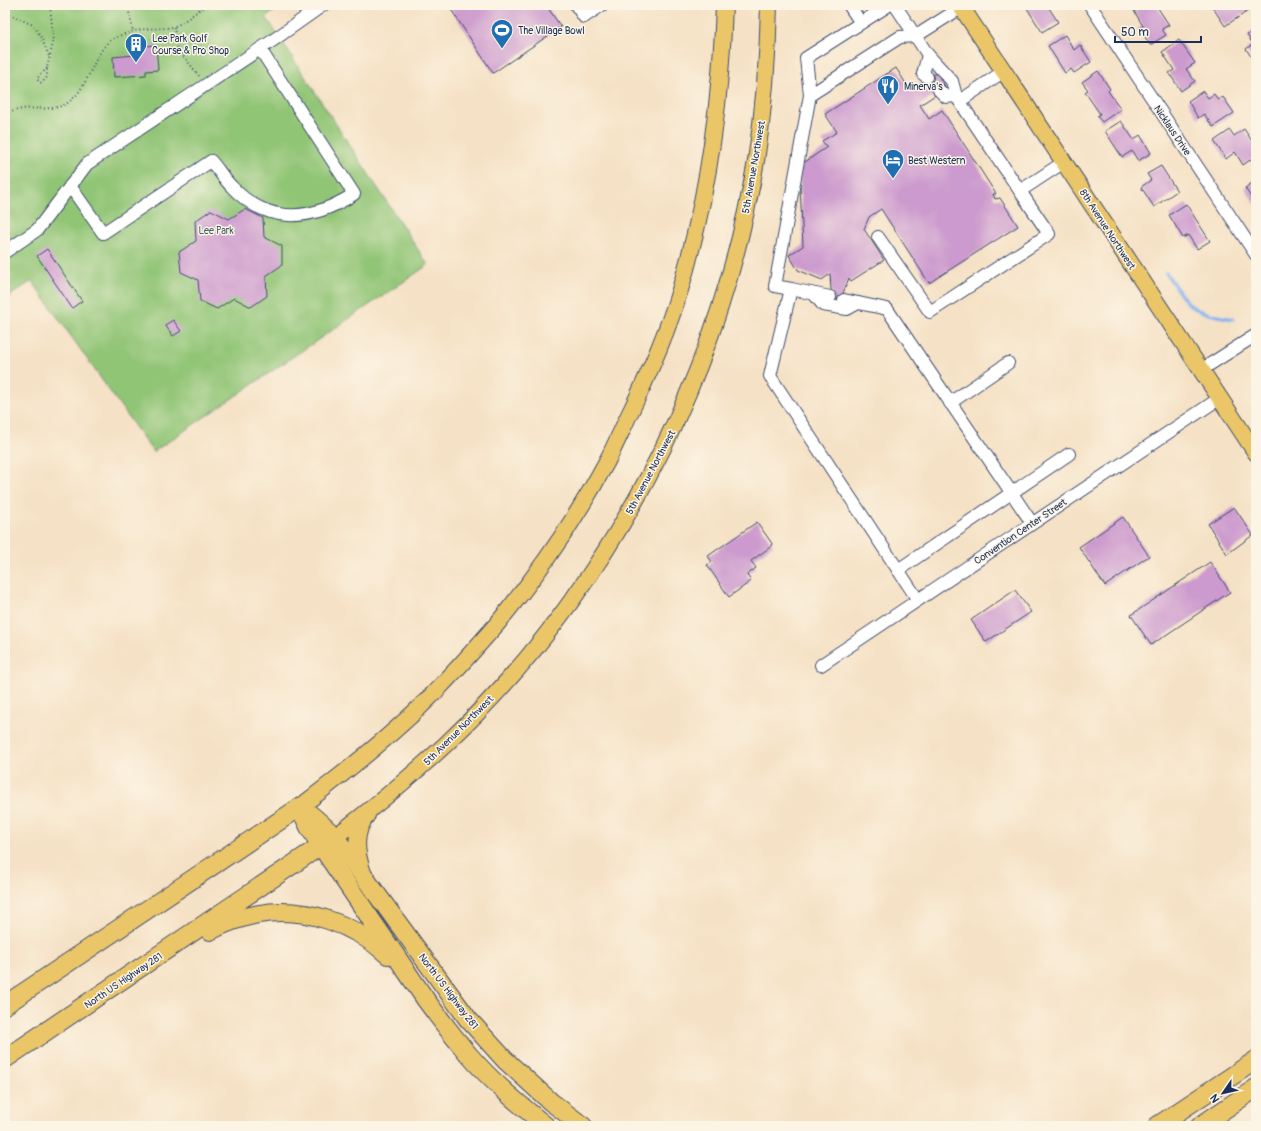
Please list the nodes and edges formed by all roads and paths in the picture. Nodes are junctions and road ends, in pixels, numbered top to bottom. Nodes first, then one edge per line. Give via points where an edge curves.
1 (50, 5) edge
2 (131, 5) edge
3 (205, 5) edge
4 (323, 5) edge
5 (576, 5) edge
6 (602, 5) edge
7 (724, 5) edge
8 (769, 5) edge
9 (848, 5) edge
10 (889, 5) edge
11 (895, 5) edge
12 (1090, 5) edge
13 (961, 6) edge
14 (9, 14) dead end
15 (861, 23) junction
16 (174, 27) junction
17 (133, 31) junction
18 (916, 36) junction
19 (260, 49) junction
20 (928, 55) junction
21 (50, 59) junction
22 (47, 68) junction
23 (1004, 71) junction
24 (927, 77) tunnel mouth
25 (205, 86) junction
26 (940, 90) tunnel mouth
27 (810, 95) junction
28 (958, 98) junction
29 (5, 115) edge
30 (1064, 162) junction
31 (70, 186) junction
32 (1020, 191) junction
33 (878, 237) dead end
34 (5, 252) edge
35 (1256, 256) edge
36 (791, 289) junction
37 (814, 294) junction
38 (830, 297) dead end
39 (844, 300) dead end
40 (858, 303) junction
41 (1256, 335) edge
42 (1008, 363) dead end
43 (1201, 370) junction
44 (1220, 398) junction
45 (950, 403) junction
46 (1256, 453) edge
47 (1069, 454) dead end
48 (1012, 493) junction
49 (1032, 523) junction
50 (898, 570) junction
51 (918, 600) junction
52 (821, 665) dead end
53 (376, 805) junction
54 (300, 807) junction
55 (328, 842) junction
56 (366, 880) junction
57 (134, 972) junction
58 (426, 1000) junction
59 (5, 1005) edge
60 (5, 1059) edge
61 (1256, 1060) edge
62 (1256, 1088) edge
63 (546, 1126) edge
64 (583, 1126) edge
65 (1157, 1126) edge
66 (1200, 1126) edge

1 - 21 path via 53,35
2 - 17 path
3 - 16 path
4 - 19 street
5 - 6 street via 584,17
7 - 54 main road via 720,86 709,167 690,255 665,333 641,391 605,464 564,534 523,591 474,651 423,704 350,769
8 - 53 main road, 5th Avenue Northwest via 762,120 747,207 709,341 676,422 615,537 567,607 529,655 473,717 422,766
9 - 15 street
10 - 15 street
11 - 18 street
12 - 35 street, Nicklaus Drive
13 - 18 street
13 - 23 main road, 8th Avenue Northwest
14 - 21 path via 33,25
15 - 27 street via 806,58
16 - 17 path
16 - 25 path via 178,51
17 - 29 path via 105,45 81,91 70,102 52,108 15,110
18 - 20 street
18 - 27 street via 900,37
19 - 25 street
19 - 31 street via 354,194 340,203 312,214 289,216 270,212 253,204 232,187 211,161 103,233
20 - 24 street via 923,74
20 - 28 street via 952,81
21 - 22 path
22 - 22 path via 39,75 39,82 42,83 47,77
23 - 28 street
23 - 30 main road, 8th Avenue Northwest
25 - 31 street via 87,164
26 - 28 street via 946,97
27 - 36 street via 775,286
28 - 32 street
30 - 32 street
30 - 43 main road, 8th Avenue Northwest
31 - 34 street via 36,230
32 - 33 street via 1050,234 930,312
36 - 37 street
36 - 50 street via 770,376
37 - 38 street
37 - 40 street via 823,305 847,310
39 - 40 street
40 - 45 street via 887,308
41 - 43 street
42 - 45 street
43 - 44 main road, 8th Avenue Northwest
44 - 46 main road, 8th Avenue Northwest
44 - 49 street, Convention Center Street
45 - 48 street
47 - 48 street
48 - 49 street
48 - 50 street
49 - 51 street, Convention Center Street
50 - 51 street
51 - 52 street, Convention Center Street
53 - 55 main road, 5th Avenue Northwest
53 - 56 main road via 365,817 357,836 358,860
54 - 55 highway, North US Highway 281 via 309,827
54 - 59 highway
55 - 56 highway, North US Highway 281
55 - 57 highway, North US Highway 281
55 - 58 highway, North US Highway 281
56 - 64 highway, North US Highway 281 via 473,1025 505,1060 551,1102
57 - 58 highway via 225,923 258,914 295,913 327,919 362,934 391,959
57 - 60 highway, North US Highway 281
58 - 63 highway, North US Highway 281 via 470,1056 507,1094
61 - 65 highway
62 - 66 highway

